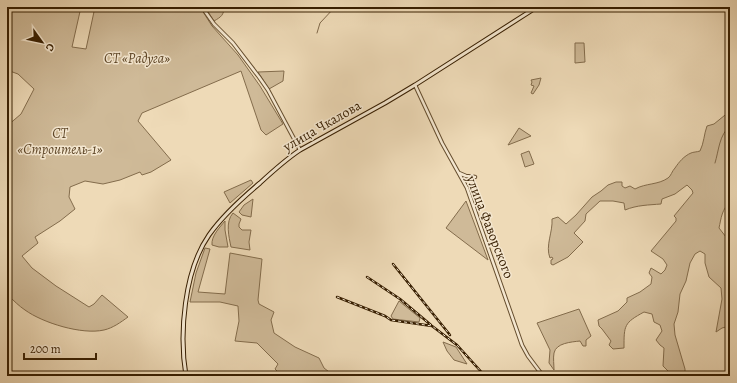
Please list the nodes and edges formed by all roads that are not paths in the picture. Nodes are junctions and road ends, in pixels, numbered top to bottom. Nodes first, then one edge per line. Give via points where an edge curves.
1 (202, 7) edge
2 (537, 7) edge
3 (415, 85) junction
4 (300, 150) junction
5 (459, 173) junction
6 (475, 177) dead end
7 (186, 376) edge
8 (543, 376) edge

1 - 4 street via 259,76
2 - 3 main road, улица Чкалова
3 - 4 main road, улица Чкалова
3 - 5 street, улица Фаворского
4 - 7 main road, улица Чкалова via 240,200 208,236 193,270 183,320
5 - 6 street
5 - 8 street, улица Фаворского via 467,188 522,345

